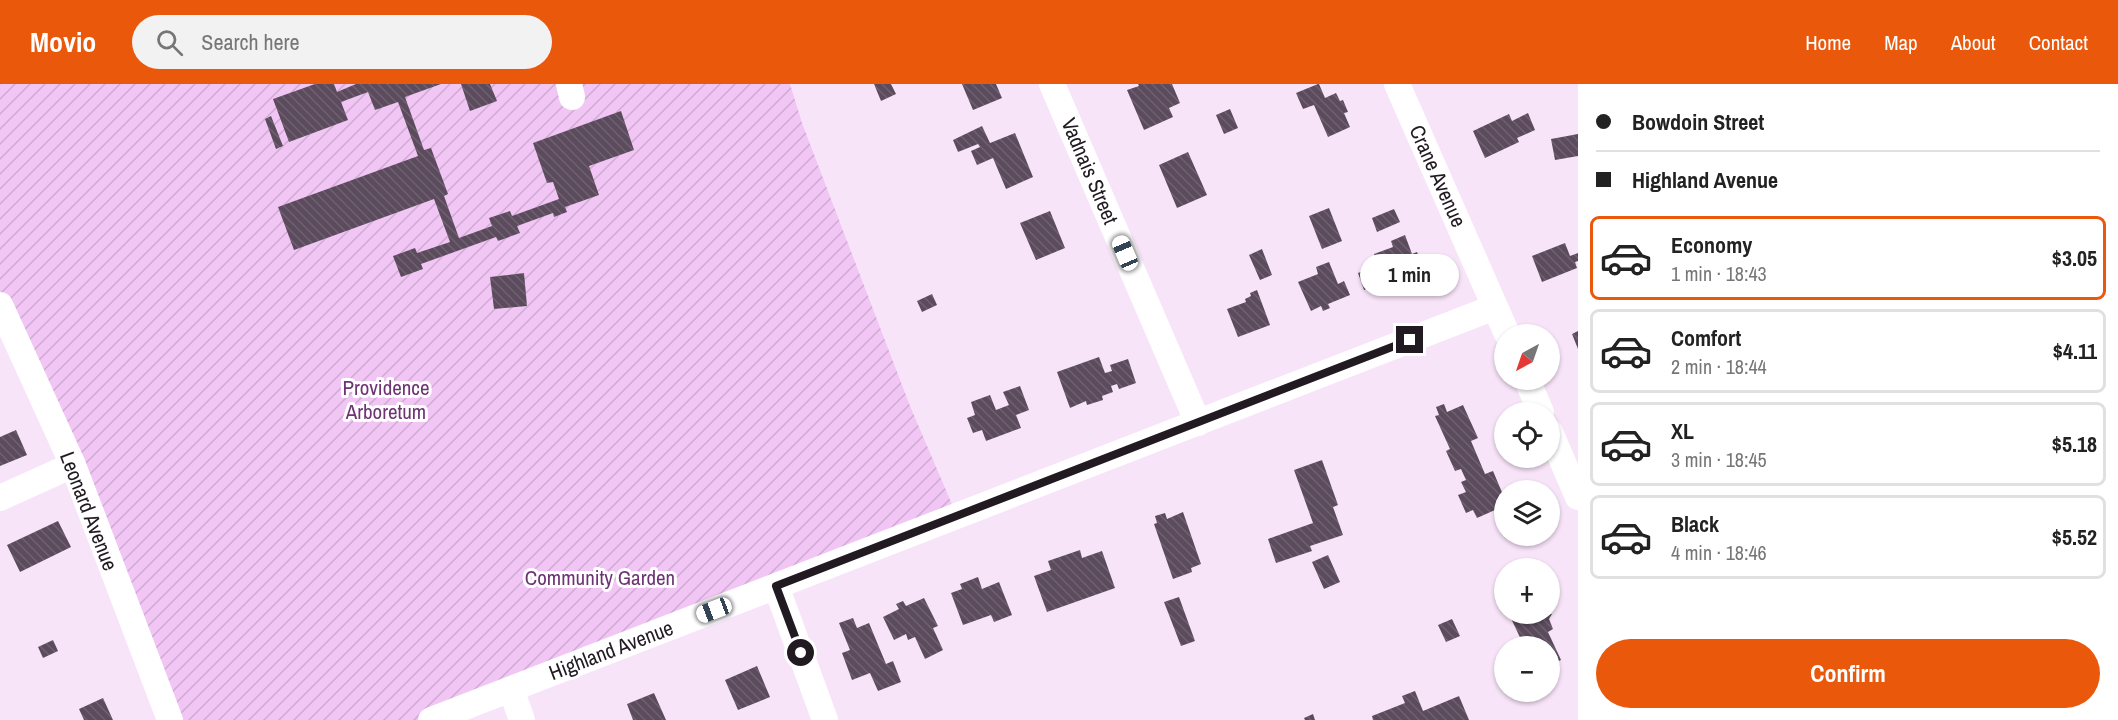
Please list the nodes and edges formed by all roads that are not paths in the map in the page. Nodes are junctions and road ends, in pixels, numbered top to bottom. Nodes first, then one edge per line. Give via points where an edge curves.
1 (1052, 84) edge
2 (1397, 84) edge
3 (0, 305) edge
4 (1496, 307) junction
5 (1503, 324) edge
6 (1198, 423) junction
7 (1560, 455) edge
8 (73, 465) junction
9 (1578, 497) edge
10 (0, 498) edge
11 (776, 586) junction
12 (511, 689) junction
13 (170, 720) edge
14 (431, 720) edge
15 (522, 720) edge
16 (825, 720) edge

1 - 6 street, Vadnais Street
2 - 4 street, Crane Avenue
3 - 8 street, Leonard Avenue
4 - 5 street, Crane Avenue
4 - 6 street, Highland Avenue
6 - 11 street, Highland Avenue
7 - 9 street
8 - 10 street
8 - 13 street, Leonard Avenue
11 - 12 street, Highland Avenue
11 - 16 street
12 - 14 street, Highland Avenue
12 - 15 street

